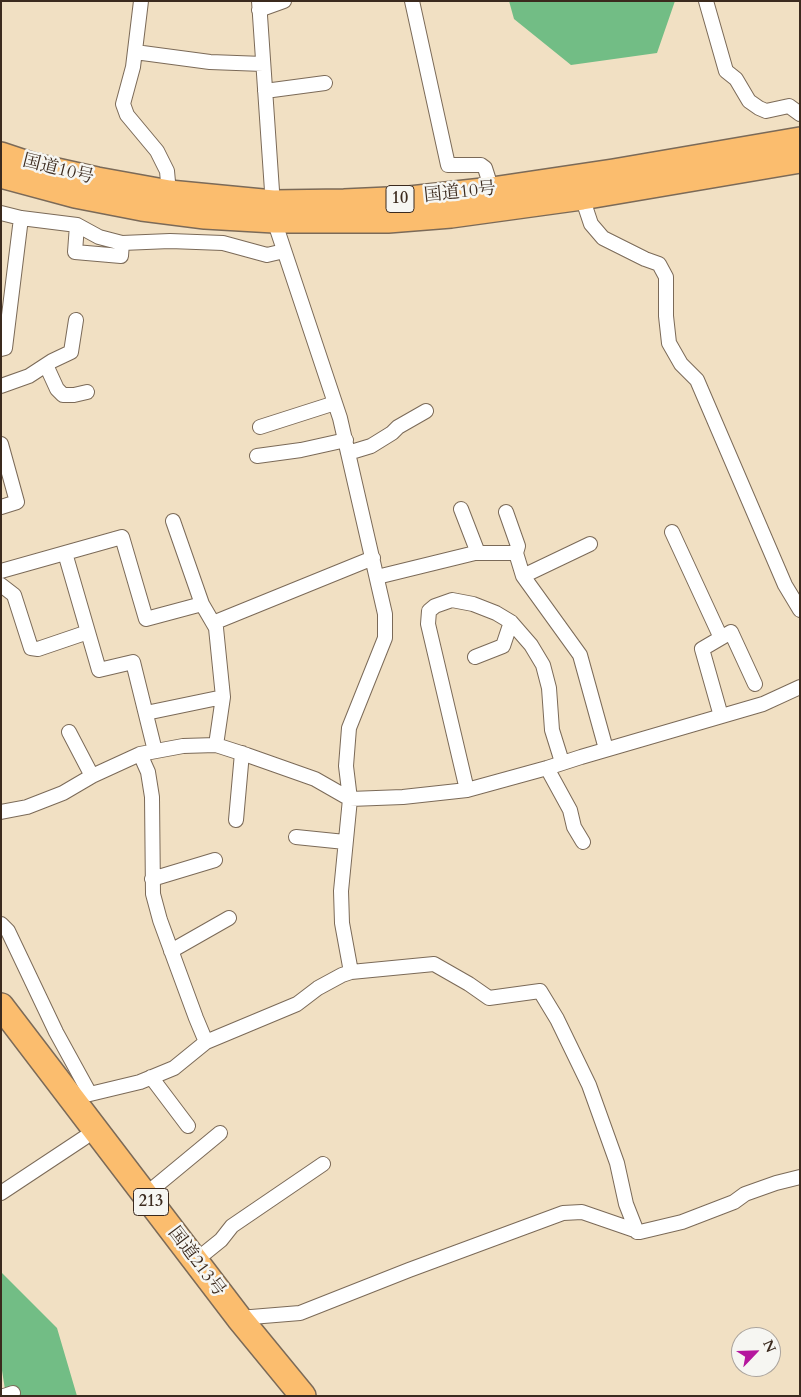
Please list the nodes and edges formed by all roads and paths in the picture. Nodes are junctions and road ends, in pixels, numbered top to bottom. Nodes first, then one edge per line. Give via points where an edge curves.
1 (141, 1) edge
2 (284, 1) edge
3 (412, 1) edge
4 (706, 1) edge
5 (259, 6) edge
6 (135, 52) junction
7 (263, 64) junction
8 (325, 83) dead end
9 (265, 91) junction
10 (800, 114) edge
11 (800, 140) edge
12 (1, 155) edge
13 (800, 160) edge
14 (1, 175) edge
15 (492, 190) junction
16 (170, 193) junction
17 (582, 197) junction
18 (274, 211) junction
19 (1, 214) edge
20 (21, 218) junction
21 (76, 225) junction
22 (122, 243) junction
23 (284, 251) junction
24 (76, 320) dead end
25 (1, 349) edge
26 (46, 365) junction
27 (1, 386) edge
28 (87, 392) dead end
29 (335, 403) junction
30 (426, 411) dead end
31 (260, 427) dead end
32 (1, 444) edge
33 (347, 446) junction
34 (257, 456) dead end
35 (1, 507) edge
36 (461, 509) dead end
37 (506, 512) dead end
38 (173, 521) dead end
39 (672, 532) dead end
40 (590, 544) dead end
41 (65, 553) junction
42 (478, 553) junction
43 (516, 553) junction
44 (373, 558) junction
45 (1, 571) edge
46 (523, 576) junction
47 (378, 577) junction
48 (1, 586) edge
49 (202, 604) junction
50 (800, 610) edge
51 (511, 622) junction
52 (213, 623) junction
53 (88, 632) junction
54 (721, 638) junction
55 (475, 657) dead end
56 (755, 684) dead end
57 (800, 687) edge
58 (223, 697) junction
59 (146, 713) junction
60 (721, 716) junction
61 (69, 732) dead end
62 (216, 745) junction
63 (606, 749) junction
64 (155, 751) junction
65 (242, 753) junction
66 (140, 754) junction
67 (562, 762) junction
68 (548, 768) junction
69 (92, 776) junction
70 (468, 790) junction
71 (350, 799) junction
72 (1, 812) edge
73 (236, 820) dead end
74 (296, 837) dead end
75 (345, 842) junction
76 (583, 842) dead end
77 (215, 860) dead end
78 (152, 879) junction
79 (229, 918) dead end
80 (1, 924) edge
81 (171, 951) junction
82 (351, 972) junction
83 (5, 1023) edge
84 (206, 1042) junction
85 (151, 1077) junction
86 (188, 1126) dead end
87 (220, 1133) dead end
88 (84, 1138) junction
89 (323, 1164) dead end
90 (800, 1178) edge
91 (1, 1193) edge
92 (145, 1195) junction
93 (637, 1232) junction
94 (195, 1261) junction
95 (239, 1318) junction
96 (285, 1396) edge
97 (303, 1396) edge

1 - 6 street
2 - 5 street
3 - 15 street via 448,165 481,165
4 - 10 street via 726,71 736,79 749,101 766,111 789,106
5 - 7 street
6 - 7 street via 210,62
6 - 16 street via 122,104 168,171
7 - 9 street
8 - 9 street
9 - 18 street
11 - 15 highway, 国道10号 / 10
12 - 16 highway, 国道10号 / 10 via 34,166
13 - 17 highway, 国道10号 / 10
14 - 18 highway, 国道10号 / 10 via 75,195 142,208 205,216
15 - 18 highway, 国道10号 / 10
16 - 18 highway, 国道10号 / 10
17 - 18 highway, 国道10号 / 10 via 452,215 388,220
17 - 50 street via 591,224 603,238 659,264 666,277 669,343 680,364 697,380 784,585
18 - 23 street
19 - 20 street
20 - 21 street
20 - 25 street via 5,348
21 - 22 street via 99,237
21 - 22 street via 75,252 121,256
22 - 23 street via 222,243 266,255
23 - 29 street
24 - 26 street via 71,352
26 - 27 street via 29,376
26 - 28 street via 57,389 64,395
29 - 31 street
29 - 33 street
30 - 33 street via 372,446
32 - 35 street via 17,502
33 - 34 street
33 - 44 street
36 - 42 street
37 - 43 street via 518,546
38 - 49 street
39 - 54 street
40 - 46 street
41 - 45 street
41 - 49 street via 122,537 146,619
41 - 53 street
42 - 43 street
42 - 47 street
43 - 46 street
44 - 47 street
44 - 52 street
46 - 63 street via 580,655
47 - 71 street via 386,614 385,638 349,728 346,766
48 - 53 street via 14,595 31,648 38,649
49 - 52 street
51 - 55 street via 503,646
51 - 67 street via 531,645 543,666 549,688 552,730
51 - 70 street via 474,604 452,600 429,611 428,624
52 - 58 street
53 - 59 street via 99,670 133,662
54 - 56 street via 731,632
54 - 60 street via 702,649
57 - 60 street via 763,704
58 - 59 street
58 - 62 street
59 - 64 street
60 - 63 street
61 - 69 street
62 - 64 street
62 - 65 street
63 - 67 street
64 - 66 street
65 - 71 street via 315,779
65 - 73 street
66 - 69 street
66 - 78 street via 148,772 152,797
67 - 68 street
68 - 70 street
68 - 76 street
69 - 72 street via 63,793 27,807
70 - 71 street
71 - 75 street
74 - 75 street
75 - 82 street via 341,882 342,923
77 - 78 street
78 - 81 street via 153,894
79 - 81 street
80 - 85 street via 8,931 56,1032 90,1094
81 - 84 street
82 - 84 street via 318,988 297,1004
82 - 93 street via 434,964 489,998 540,992 558,1019 589,1086 617,1163 626,1204
83 - 88 highway, 国道213号 / 213
83 - 92 highway, 国道213号 / 213
84 - 85 street via 174,1068
85 - 86 street
87 - 92 street
88 - 91 street
88 - 96 highway, 国道213号 / 213
89 - 94 street via 232,1226 221,1240
90 - 93 street via 745,1194 734,1202 682,1222
92 - 94 highway, 国道213号 / 213
93 - 95 street via 582,1212 564,1213 300,1313
94 - 95 highway, 国道213号 / 213
95 - 97 highway, 国道213号 / 213

